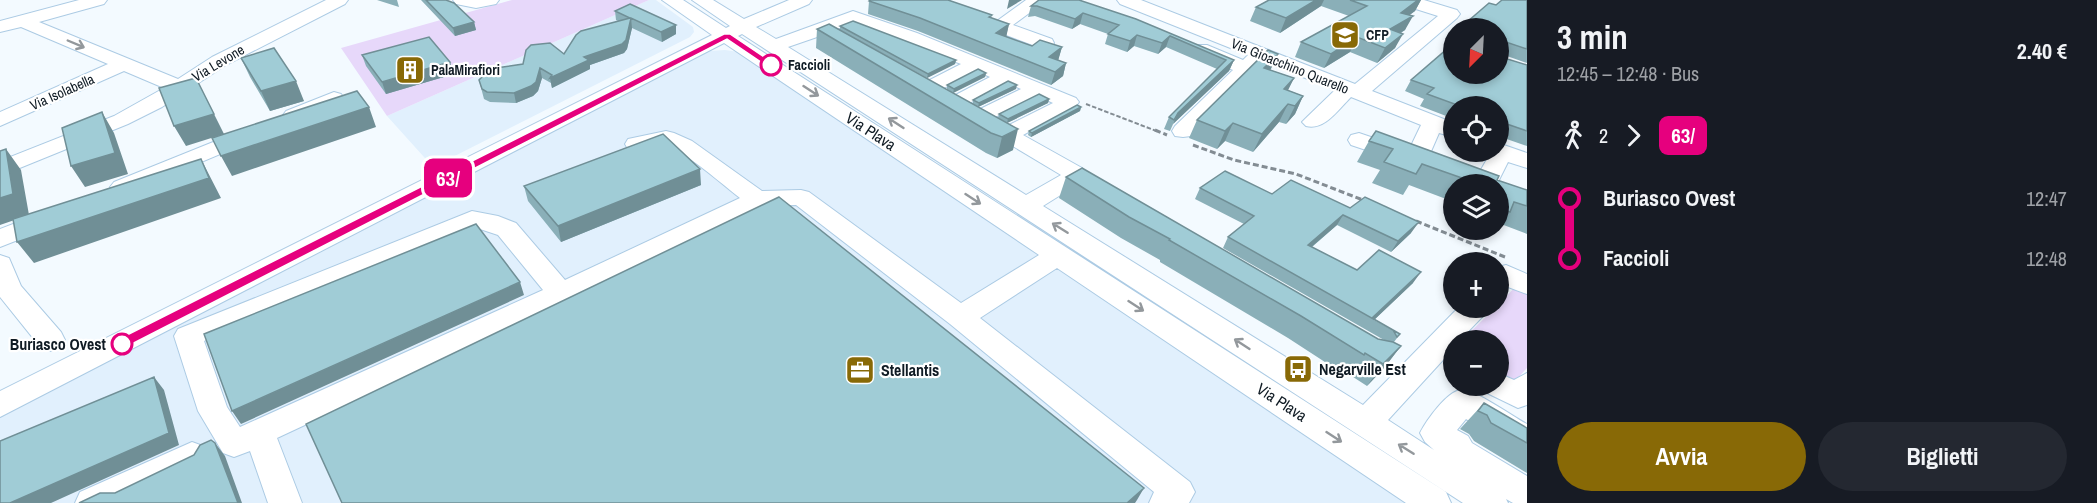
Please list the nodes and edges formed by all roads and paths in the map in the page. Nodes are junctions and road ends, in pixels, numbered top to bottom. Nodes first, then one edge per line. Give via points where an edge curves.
1 (98, 0) edge
2 (339, 0) edge
3 (462, 0) edge
4 (490, 0) edge
5 (671, 0) edge
6 (701, 0) edge
7 (785, 0) edge
8 (803, 0) edge
9 (1038, 0) edge
10 (1406, 0) edge
11 (868, 3) edge
12 (1127, 10) edge
13 (22, 21) junction
14 (0, 27) edge
15 (731, 29) junction
16 (829, 33) junction
17 (867, 42) junction
18 (925, 42) junction
19 (1045, 43) edge
20 (774, 46) junction
21 (898, 54) edge
22 (963, 58) junction
23 (1253, 61) junction
24 (931, 62) edge
25 (123, 64) junction
26 (1006, 76) junction
27 (179, 87) junction
28 (1037, 89) junction
29 (1353, 91) junction
30 (334, 98) edge
31 (1083, 103) dead end
32 (952, 104) junction
33 (977, 118) junction
34 (0, 120) edge
35 (1313, 122) dead end
36 (1443, 127) edge
37 (1006, 135) junction
38 (1181, 137) junction
39 (1359, 140) dead end
40 (1509, 153) edge
41 (613, 154) edge
42 (1416, 159) junction
43 (1527, 161) edge
44 (0, 169) edge
45 (1458, 174) edge
46 (97, 198) edge
47 (757, 200) junction
48 (1373, 204) edge
49 (1025, 206) junction
50 (65, 211) edge
51 (1406, 217) edge
52 (0, 239) edge
53 (1471, 252) edge
54 (1073, 255) junction
55 (0, 264) edge
56 (1120, 267) junction
57 (1509, 276) edge
58 (1099, 282) junction
59 (1527, 285) edge
60 (561, 293) junction
61 (960, 317) junction
62 (51, 340) dead end
63 (1443, 356) edge
64 (1527, 385) edge
65 (0, 389) edge
66 (1509, 391) edge
67 (0, 405) edge
68 (1366, 423) junction
69 (260, 434) junction
70 (1527, 440) edge
71 (192, 456) edge
72 (1446, 459) junction
73 (1527, 494) edge
74 (92, 503) edge
75 (285, 503) edge
76 (1166, 503) edge
77 (1434, 503) edge
78 (1491, 503) edge

1 - 13 street
2 - 27 street, Via Levone via 219,61
3 - 4 street
5 - 15 street, Via Plava
6 - 15 street, Via Plava
7 - 15 street
8 - 15 street
9 - 19 street via 999,26
10 - 29 street via 1451,14
11 - 22 street via 863,6 949,43
12 - 23 street, Via Gioacchino Quarello
13 - 14 street
13 -> 25 street, Via Isolabella
15 - 20 street, Via Plava
15 -> 54 street, Via Plava
15 - 65 street
15 - 67 street
16 - 17 street
16 - 17 street via 854,16
16 - 20 street
17 - 18 street via 897,32
18 - 21 street
18 - 22 street
49 -> 20 street, Via Plava
22 - 24 street
22 - 26 street
22 - 32 street via 919,85
23 - 29 street, Via Gioacchino Quarello
23 - 38 street
25 - 27 street, Via Isolabella
25 - 34 street, Via Isolabella
26 - 28 street
26 - 32 street
27 - 44 street, Via Levone via 121,120
28 - 33 street
28 - 37 street via 1070,102
29 - 35 street
29 - 36 street, Via Gioacchino Quarello
30 - 46 street
31 - 38 path
32 - 33 street
33 - 37 street
36 - 42 street
37 - 49 street via 1070,169 1086,182
38 - 48 path via 1234,160 1296,174
39 - 42 street
40 - 43 street
41 - 47 street via 643,141 666,138 684,146
42 - 45 street
47 - 60 street
47 - 61 street via 801,197
54 -> 49 street, Via Plava
50 - 52 street
51 - 53 path
54 - 56 street, Via Plava
54 - 58 street, Via Plava
54 - 61 street
55 - 62 street via 9,290
56 - 58 street
68 -> 56 street, Via Plava
57 - 59 street
58 -> 77 street, Via Plava
60 - 69 street
60 - 69 street via 507,229 472,219 188,336 213,411 234,444
61 - 76 street via 1179,492
63 - 68 street
64 - 66 street via 1518,396
72 -> 68 street, Via Plava
69 - 75 street
70 - 72 street, Via Plava via 1462,402 1436,433 1457,446
71 - 74 street
72 - 73 street, Via Plava
72 - 78 street, Via Plava

